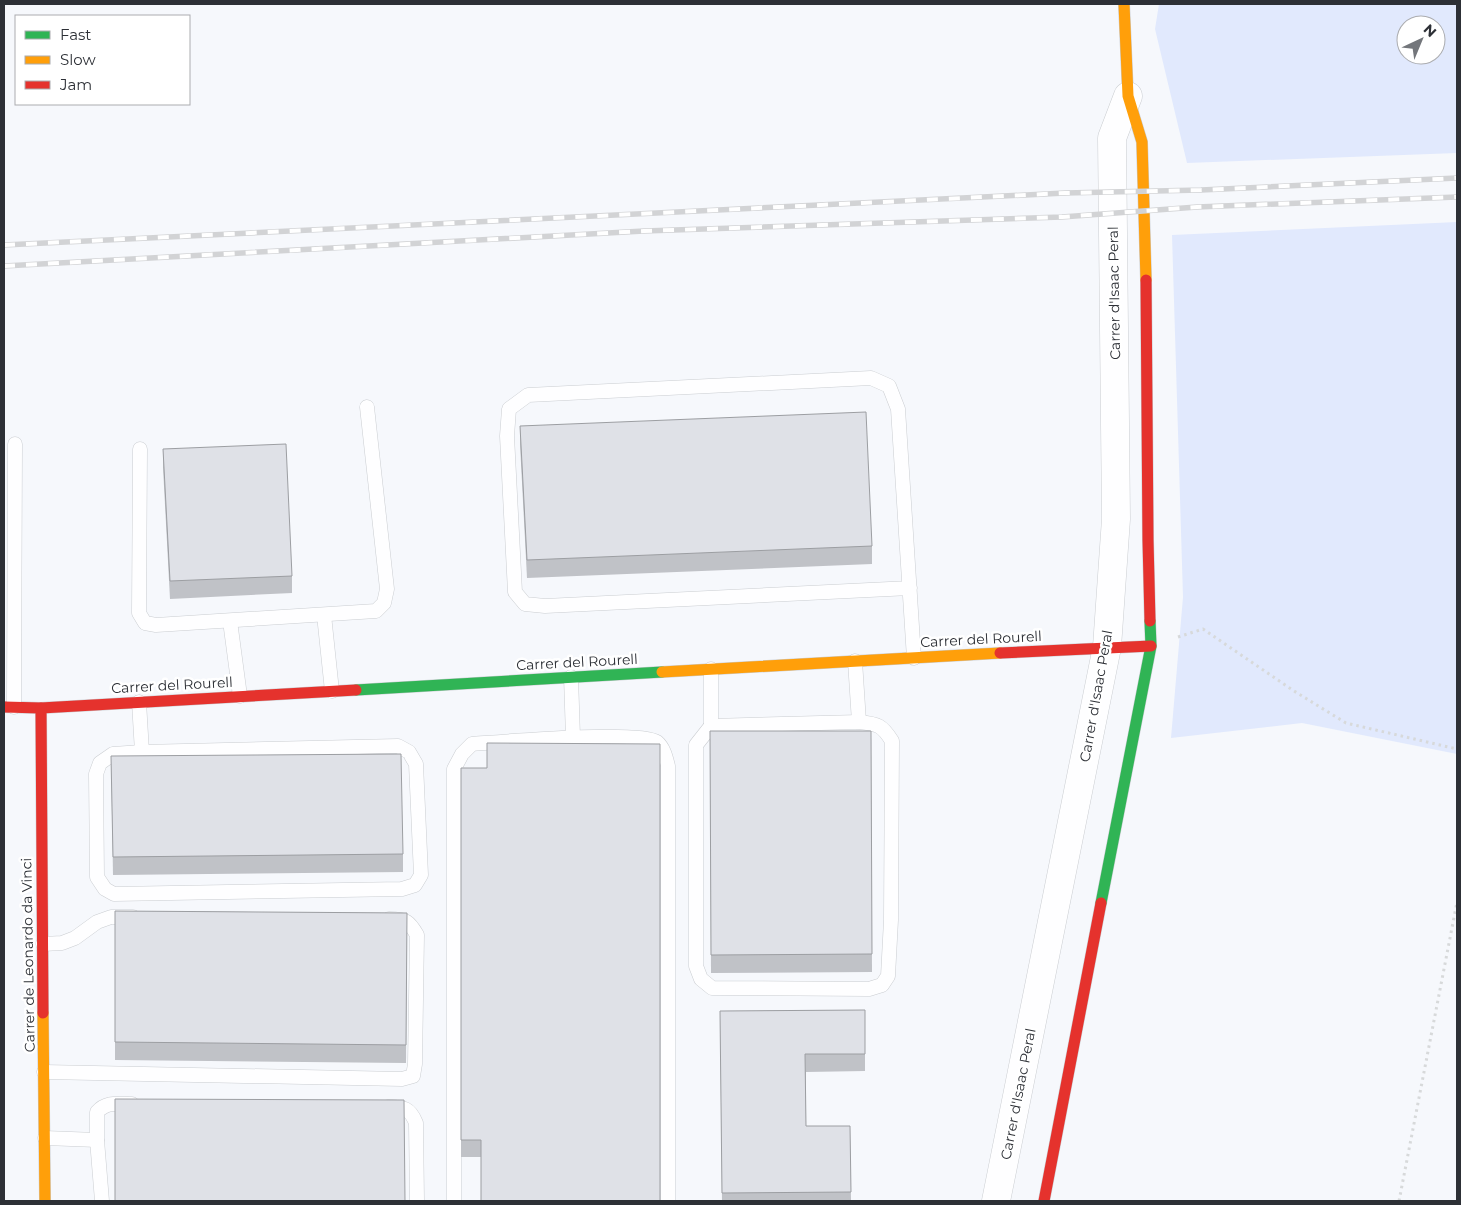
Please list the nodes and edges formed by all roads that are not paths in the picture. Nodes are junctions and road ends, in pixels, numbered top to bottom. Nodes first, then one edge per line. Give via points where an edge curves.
1 (1124, 4) edge
2 (1128, 96) junction
3 (367, 407) dead end
4 (15, 444) dead end
5 (140, 450) dead end
6 (910, 588) junction
7 (324, 615) junction
8 (230, 621) junction
9 (1151, 646) junction
10 (1107, 647) junction
11 (914, 658) junction
12 (855, 661) junction
13 (711, 669) junction
14 (571, 677) junction
15 (332, 691) junction
16 (240, 696) junction
17 (139, 702) junction
18 (9, 707) edge
19 (41, 708) junction
20 (859, 722) junction
21 (711, 726) junction
22 (573, 737) junction
23 (142, 752) junction
24 (151, 917) edge
25 (379, 918) edge
26 (43, 944) junction
27 (44, 1072) junction
28 (142, 1104) edge
29 (371, 1107) edge
30 (44, 1138) junction
31 (97, 1140) junction
32 (45, 1201) edge
33 (102, 1201) edge
34 (417, 1201) edge
35 (454, 1201) edge
36 (668, 1201) edge
37 (996, 1201) edge
38 (1044, 1201) edge

1 - 2 street, Carrer d'Isaac Peral
2 - 9 street, Carrer d'Isaac Peral via 1142,142
2 - 10 street, Carrer d'Isaac Peral via 1112,138 1116,519
3 - 7 lane via 387,589 384,603 376,611
4 - 18 lane
5 - 8 lane via 139,613 145,623 156,625
6 - 6 lane via 898,410 889,386 871,378 528,395 509,409 507,436 515,592 526,604 545,606
6 - 11 lane
7 - 8 lane
7 - 15 lane
8 - 16 lane
9 - 10 street, Carrer del Rourell
9 - 38 street, Carrer d'Isaac Peral
10 - 11 street, Carrer del Rourell
10 - 37 street, Carrer d'Isaac Peral
11 - 12 street, Carrer del Rourell
12 - 13 street, Carrer del Rourell
12 - 20 lane
13 - 14 street, Carrer del Rourell
13 - 21 lane
14 - 15 street, Carrer del Rourell
14 - 22 lane
15 - 16 street, Carrer del Rourell
16 - 17 street, Carrer del Rourell
17 - 19 street, Carrer del Rourell
17 - 23 lane
18 - 19 street, Carrer del Rourell
19 - 26 street, Carrer de Leonardo da Vinci
20 - 21 lane
20 - 21 lane via 884,728 892,741 888,976 882,985 869,989 712,988 701,979 696,966 696,745
22 - 35 lane via 472,744 454,769
22 - 36 lane via 638,738 656,742 664,752 668,766
23 - 23 lane via 113,754 100,763 96,774 97,877 105,890 114,894 402,890 415,885 421,875 416,764 410,752 398,746
24 - 26 lane via 111,917 62,944
25 - 27 lane via 410,923 416,935 416,1064 412,1076 402,1079
26 - 27 street, Carrer de Leonardo da Vinci
27 - 30 street, Carrer de Leonardo da Vinci
28 - 31 lane via 102,1106 97,1112
29 - 34 lane via 401,1107 412,1114 416,1124
30 - 31 lane
30 - 32 street, Carrer de Leonardo da Vinci
31 - 33 lane

